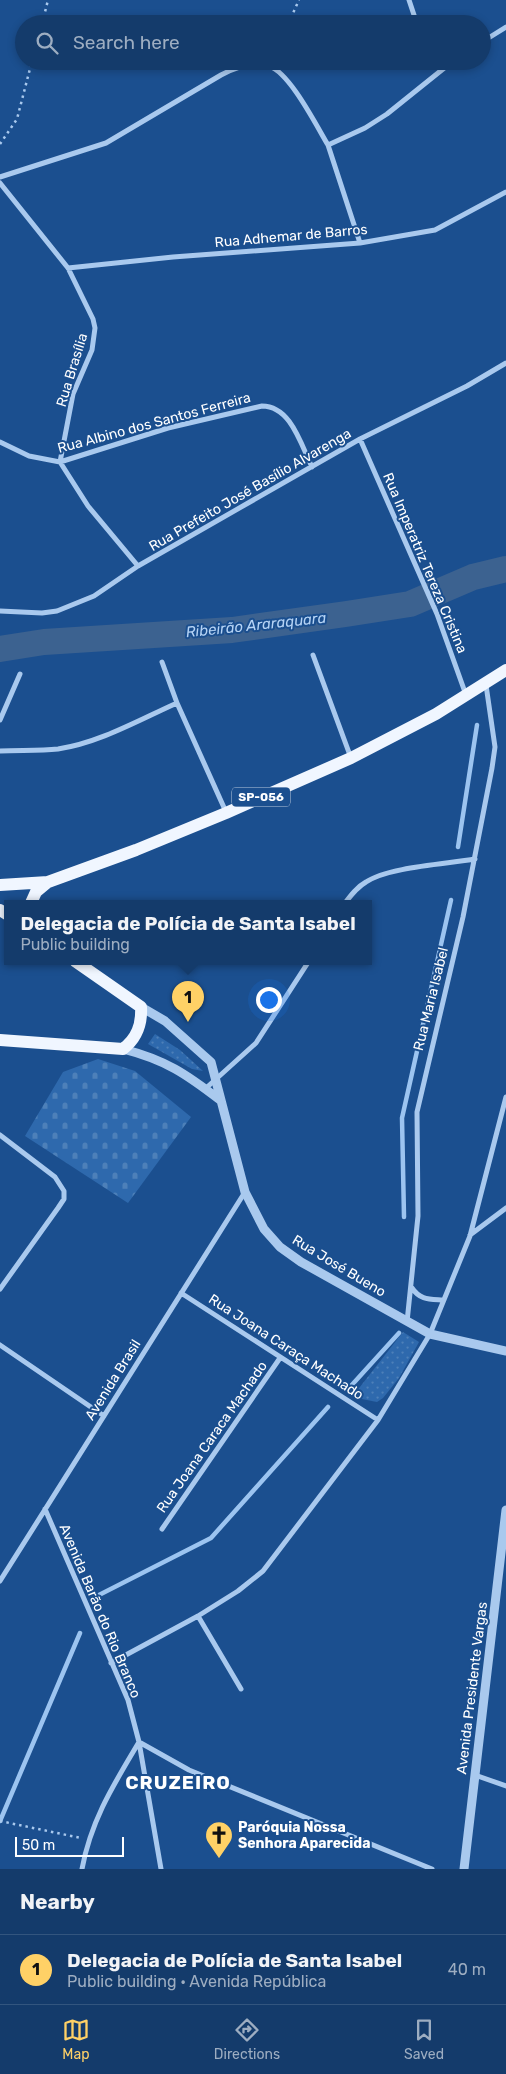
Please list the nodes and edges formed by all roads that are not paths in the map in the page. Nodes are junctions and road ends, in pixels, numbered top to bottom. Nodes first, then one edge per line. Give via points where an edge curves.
1 (410, 0) edge
2 (415, 15) edge
3 (506, 26) edge
4 (491, 36) edge
5 (230, 70) edge
6 (275, 70) edge
7 (437, 70) edge
8 (328, 145) junction
9 (0, 177) edge
10 (0, 182) edge
11 (506, 192) edge
12 (360, 243) junction
13 (68, 268) junction
14 (506, 363) edge
15 (360, 440) junction
16 (0, 442) edge
17 (60, 462) junction
18 (312, 467) junction
19 (138, 566) junction
20 (0, 611) edge
21 (313, 655) dead end
22 (162, 662) dead end
23 (506, 670) edge
24 (20, 674) dead end
25 (486, 684) junction
26 (466, 696) junction
27 (177, 703) junction
28 (0, 720) edge
29 (0, 751) edge
30 (351, 758) junction
31 (226, 813) junction
32 (475, 859) junction
33 (48, 882) junction
34 (0, 884) edge
35 (32, 900) edge
36 (346, 900) edge
37 (81, 965) edge
38 (306, 965) edge
39 (141, 1007) junction
40 (0, 1040) edge
41 (123, 1049) junction
42 (217, 1077) junction
43 (205, 1089) junction
44 (506, 1097) edge
45 (220, 1100) junction
46 (0, 1135) edge
47 (245, 1192) junction
48 (506, 1208) edge
49 (470, 1236) junction
50 (411, 1287) junction
51 (0, 1289) edge
52 (181, 1293) junction
53 (443, 1300) junction
54 (407, 1322) junction
55 (430, 1334) junction
56 (0, 1345) edge
57 (506, 1351) edge
58 (280, 1358) junction
59 (104, 1416) junction
60 (378, 1420) junction
61 (45, 1509) junction
62 (506, 1510) edge
63 (162, 1529) dead end
64 (0, 1581) edge
65 (198, 1616) junction
66 (111, 1663) junction
67 (241, 1689) dead end
68 (139, 1742) junction
69 (475, 1775) junction
70 (506, 1786) edge
71 (82, 1869) edge
72 (161, 1869) edge
73 (432, 1869) edge
74 (464, 1869) edge

1 - 2 street
3 - 4 street
5 - 9 street via 106,143
6 - 8 street via 295,88
7 - 8 street via 387,114 366,128
8 - 12 street
10 - 13 street, Rua Brasília
11 - 12 street, Rua Adhemar de Barros via 435,230
12 - 13 street, Rua Adhemar de Barros
13 - 17 street, Rua Brasília via 95,328 92,350 73,394
14 - 15 street, Rua Prefeito José Basílio Alvarenga via 468,386
15 - 18 street, Rua Prefeito José Basílio Alvarenga
15 - 26 street, Rua Imperatriz Tereza Cristina via 426,589
16 - 17 street, Rua Albino dos Santos Ferreira via 29,456
17 - 18 street, Rua Albino dos Santos Ferreira via 168,428 271,406 285,416
17 - 19 street via 88,506
18 - 19 street, Rua Prefeito José Basílio Alvarenga
19 - 20 street, Rua Prefeito José Basílio Alvarenga via 94,596 57,611
21 - 30 street
22 - 27 street
23 - 25 main road, SP-056
24 - 28 street
25 - 26 main road, SP-056
25 - 32 street, Rua Maria Isabel via 495,747
26 - 30 main road, SP-056
27 - 29 street via 81,743 58,748
27 - 31 street
30 - 31 main road, SP-056
31 - 33 main road, SP-056
32 - 36 street via 382,874 367,881
32 - 50 street, Rua Maria Isabel via 417,1112 418,1216
33 - 34 main road, SP-056
33 - 35 main road, SP-056 via 36,892
37 - 39 main road
38 - 42 street via 256,1043
39 - 41 main road via 139,1030 134,1041
39 - 42 street via 164,1021 206,1056
40 - 41 main road
41 - 43 street via 159,1060 190,1076
42 - 43 street
42 - 45 street, Rua José Bueno
43 - 45 street
44 - 49 street
45 - 47 street, Rua José Bueno
46 - 51 street via 55,1177 64,1190 64,1199
47 - 52 street, Avenida Brasil
47 - 54 street, Rua José Bueno via 264,1229 280,1247
48 - 49 street
49 - 53 street
50 - 53 street via 417,1296 424,1299
50 - 54 street, Rua Maria Isabel
52 - 58 street, Rua Joana Caraça Machado
52 - 59 street, Avenida Brasil
53 - 55 street
54 - 55 street, Rua José Bueno
55 - 57 street, Rua José Bueno
55 - 60 street
56 - 59 street
58 - 60 street, Rua Joana Caraça Machado
58 - 63 street, Rua Joana Caraca Machado
59 - 61 street, Avenida Brasil
60 - 65 street via 263,1571
61 - 64 street, Avenida Brasil
61 - 66 street, Avenida Barão do Rio Branco
62 - 69 street, Avenida Presidente Vargas
65 - 66 street
65 - 67 street
66 - 68 street, Avenida Barão do Rio Branco via 128,1700
68 - 71 street via 114,1783 88,1840
68 - 72 street, Avenida Barão do Rio Branco
68 - 73 street via 189,1770
69 - 70 street
69 - 74 street, Avenida Presidente Vargas

